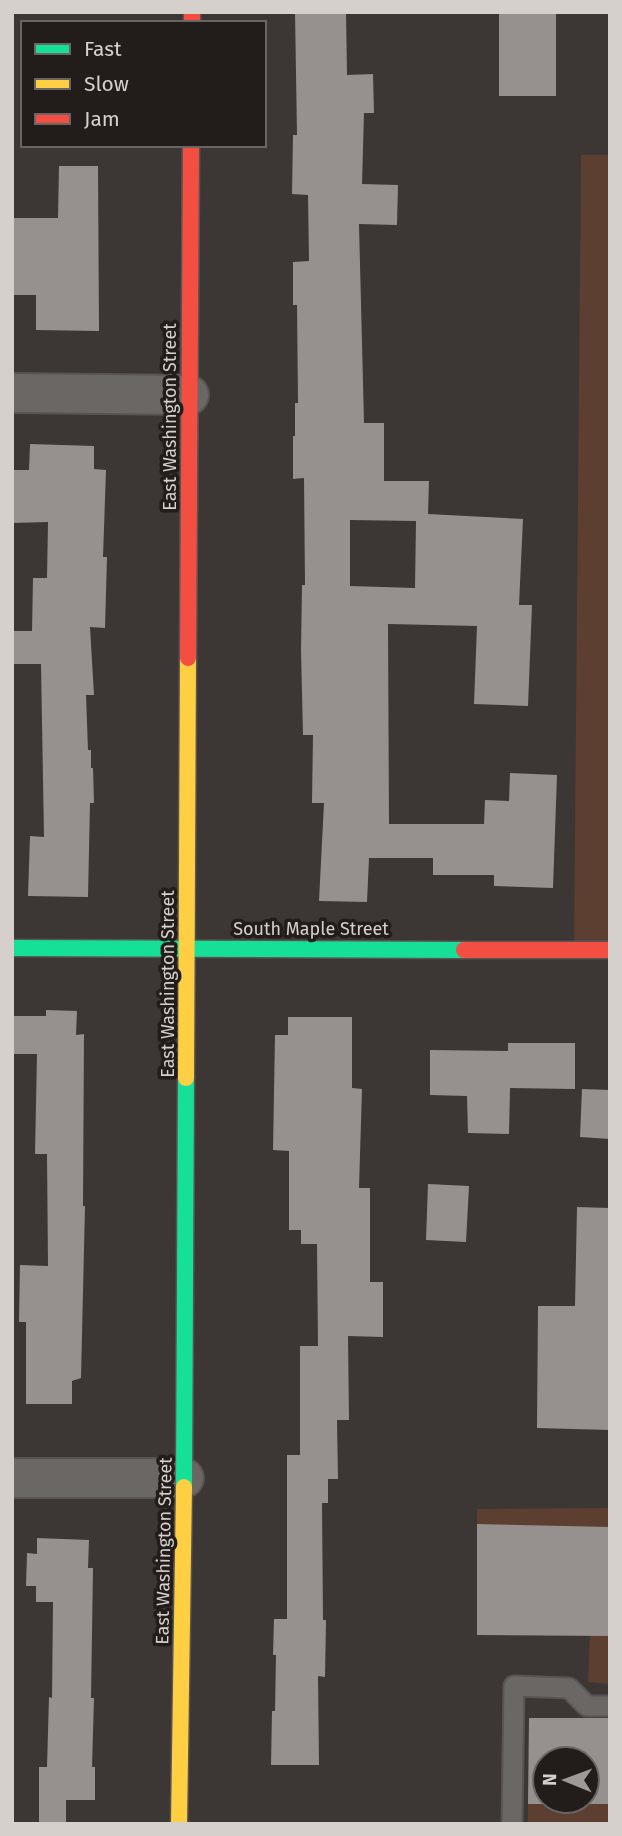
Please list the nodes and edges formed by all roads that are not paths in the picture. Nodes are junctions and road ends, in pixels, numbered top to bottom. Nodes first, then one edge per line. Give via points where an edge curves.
1 (191, 147) edge
2 (12, 393) edge
3 (189, 395) junction
4 (12, 948) edge
5 (187, 949) junction
6 (610, 950) edge
7 (12, 1478) edge
8 (184, 1478) junction
9 (610, 1706) edge
10 (179, 1824) edge
11 (512, 1824) edge

1 - 3 main road, East Washington Street
2 - 3 street
3 - 5 main road, East Washington Street
4 - 5 main road, South Maple Street
5 - 6 main road, South Maple Street
5 - 8 main road, East Washington Street
7 - 8 street
8 - 10 main road, East Washington Street
9 - 11 lane via 587,1706 569,1688 514,1686

